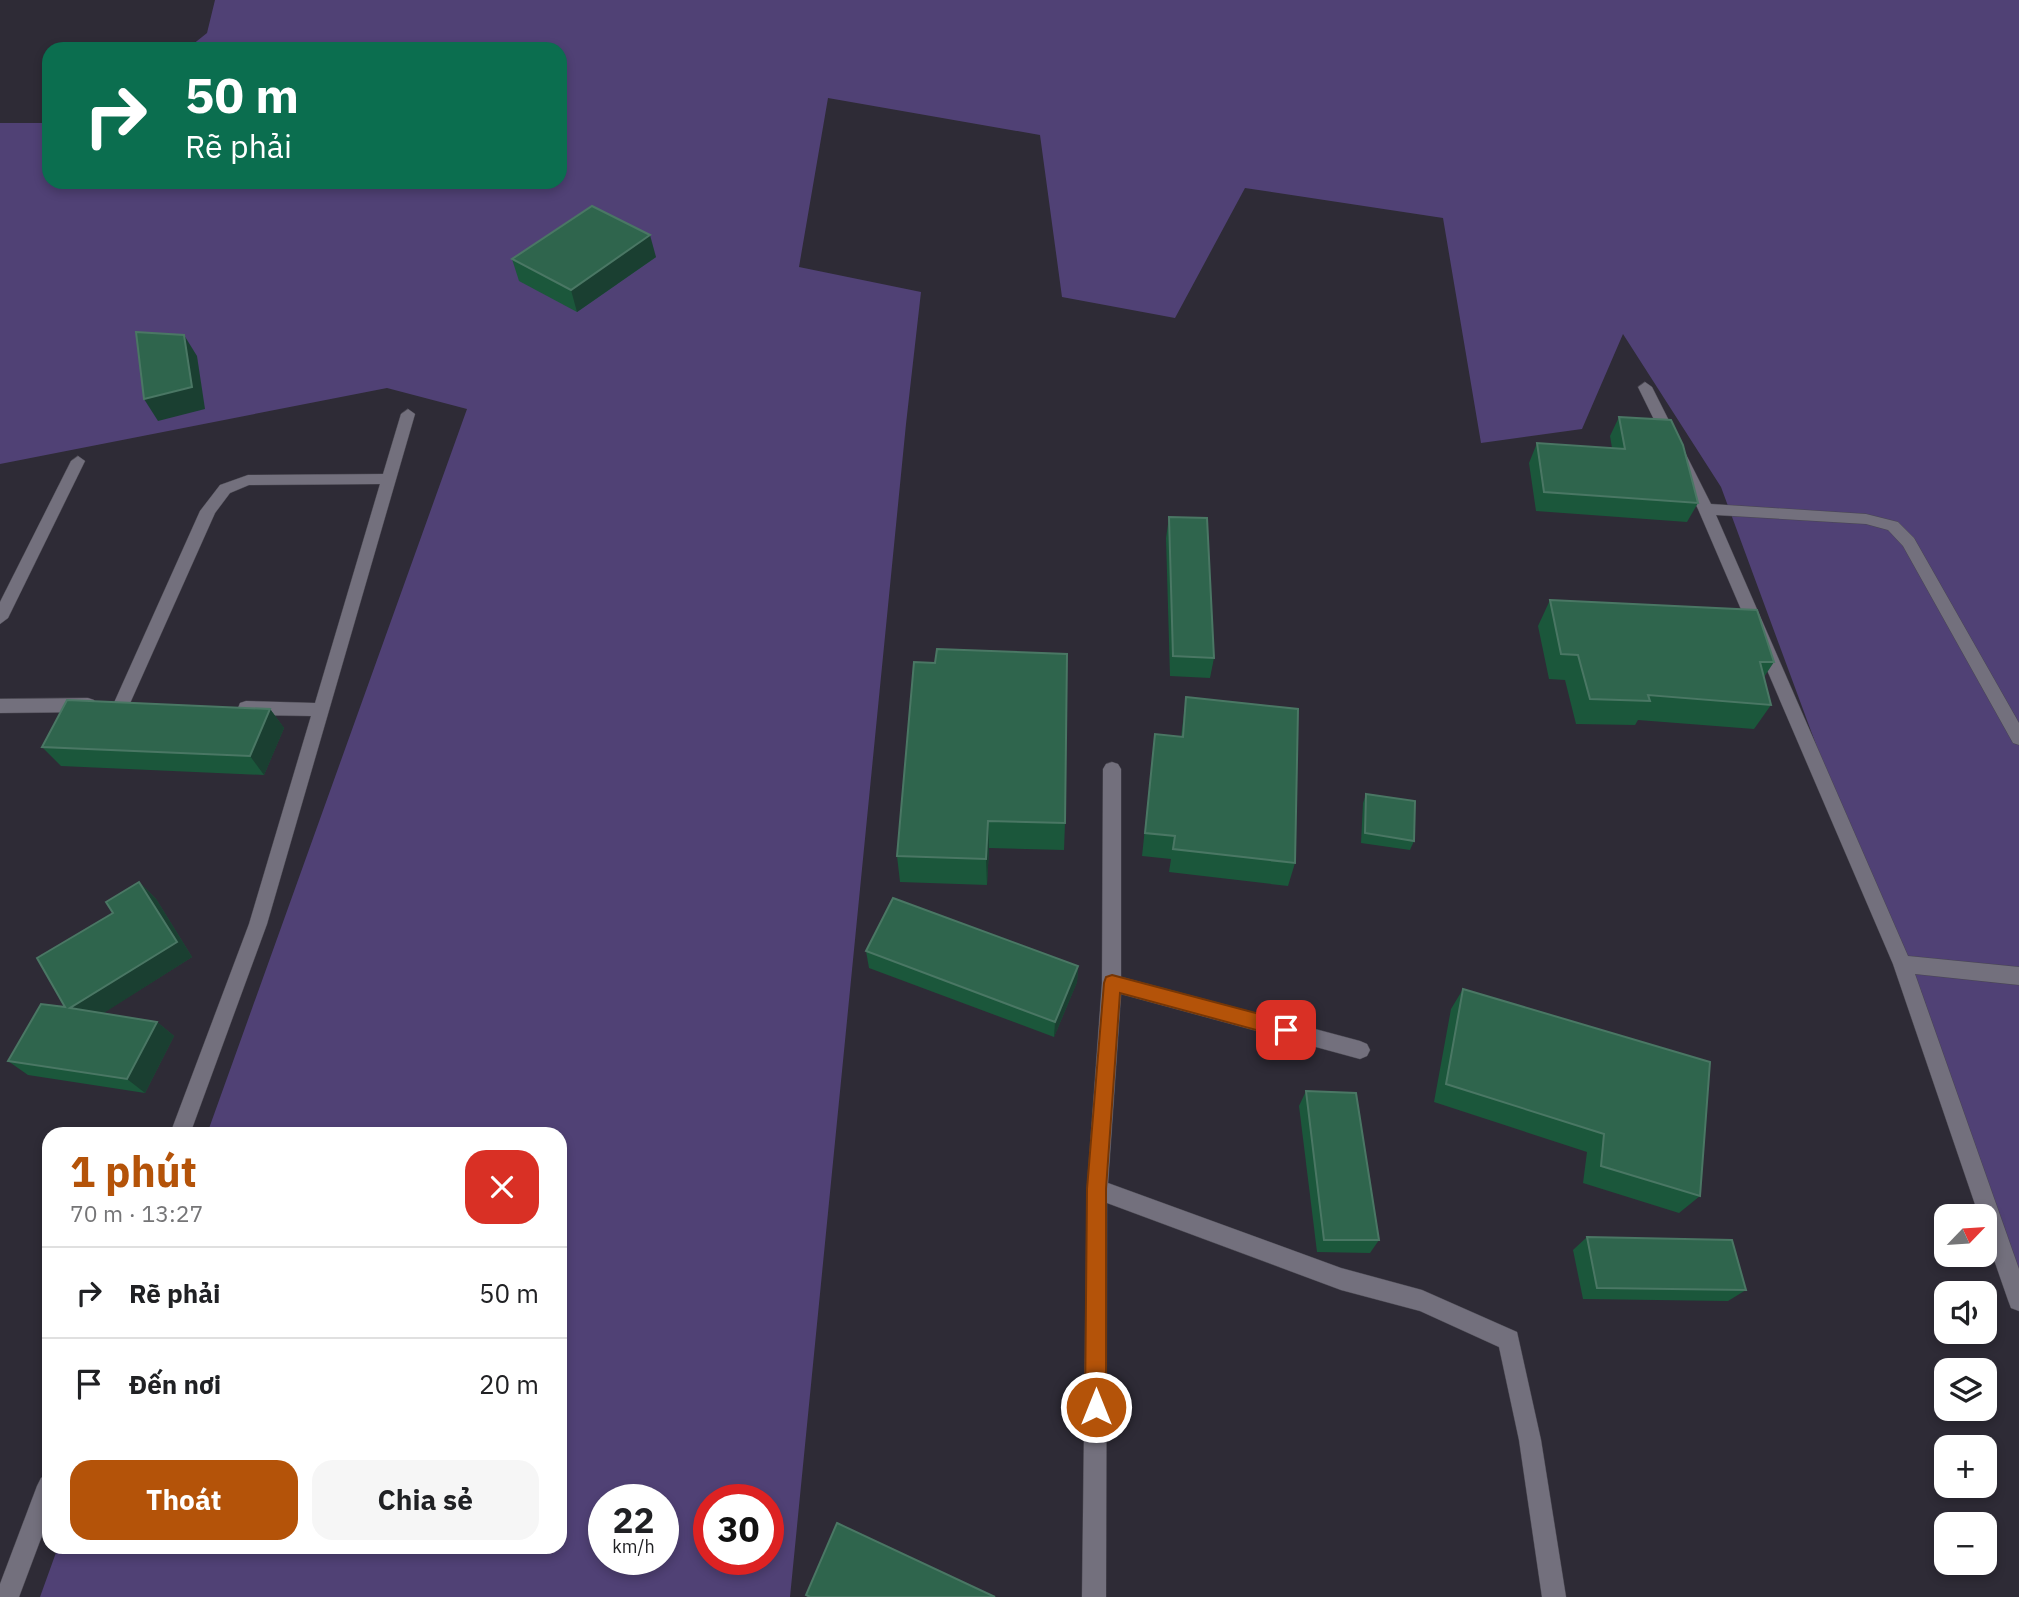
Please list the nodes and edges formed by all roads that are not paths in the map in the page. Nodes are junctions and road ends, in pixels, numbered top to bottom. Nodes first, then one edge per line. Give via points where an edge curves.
1 (1645, 387) dead end
2 (408, 414) dead end
3 (78, 461) dead end
4 (389, 478) junction
5 (1706, 509) junction
6 (0, 618) edge
7 (0, 706) edge
8 (226, 708) edge
9 (319, 710) junction
10 (2019, 738) edge
11 (1112, 769) dead end
12 (1902, 964) junction
13 (2019, 976) edge
14 (1112, 983) junction
15 (1360, 1049) dead end
16 (183, 1127) edge
17 (1097, 1189) junction
18 (2019, 1300) edge
19 (42, 1504) edge
20 (7, 1597) edge
21 (1094, 1597) edge
22 (1554, 1597) edge

1 - 5 street
2 - 4 street
3 - 6 street
4 - 7 street via 248,480 225,489 208,511 127,705
4 - 9 street
5 - 10 street via 1866,519 1892,526 1909,542
5 - 12 street
8 - 9 street
9 - 16 street via 258,924
11 - 14 street
12 - 13 street
12 - 18 street
14 - 15 street
14 - 17 street
17 - 21 street
17 - 22 street via 1341,1279 1422,1301 1509,1340
19 - 20 street

